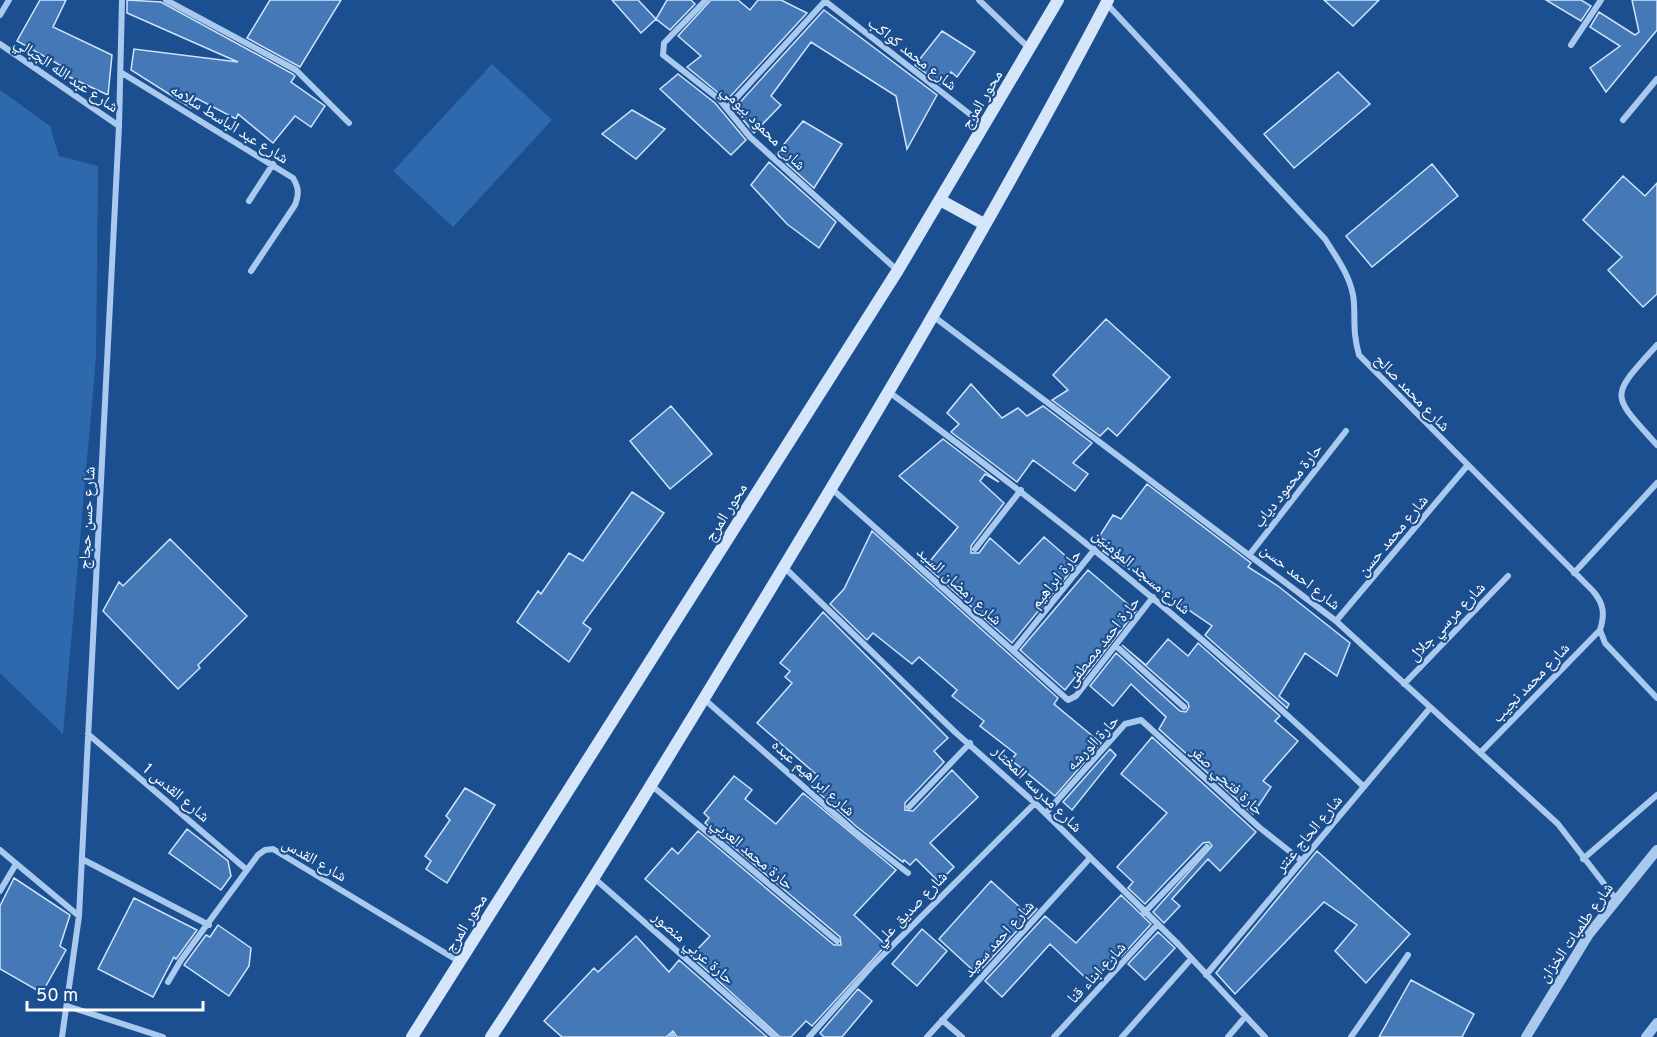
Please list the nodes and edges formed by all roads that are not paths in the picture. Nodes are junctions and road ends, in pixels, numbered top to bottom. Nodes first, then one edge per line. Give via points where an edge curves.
1 (9, 0) edge
2 (122, 0) edge
3 (166, 0) edge
4 (695, 0) edge
5 (706, 0) edge
6 (826, 0) edge
7 (979, 0) edge
8 (1058, 0) edge
9 (1601, 0) edge
10 (1107, 2) edge
11 (701, 6) junction
12 (0, 15) edge
13 (0, 44) edge
14 (1570, 45) dead end
15 (1030, 50) junction
16 (122, 73) junction
17 (1657, 79) edge
18 (727, 108) junction
19 (1623, 120) dead end
20 (349, 123) dead end
21 (119, 126) junction
22 (985, 126) junction
23 (273, 164) junction
24 (940, 200) junction
25 (249, 201) dead end
26 (984, 224) junction
27 (898, 270) junction
28 (251, 271) dead end
29 (933, 316) junction
30 (1657, 345) edge
31 (889, 392) junction
32 (1346, 431) dead end
33 (1657, 445) edge
34 (1467, 466) junction
35 (1657, 483) edge
36 (832, 489) junction
37 (1021, 490) junction
38 (975, 549) dead end
39 (1095, 549) junction
40 (1250, 554) junction
41 (784, 567) junction
42 (1574, 573) junction
43 (1508, 576) dead end
44 (1153, 597) junction
45 (1336, 621) junction
46 (1600, 630) junction
47 (1116, 646) junction
48 (1013, 651) junction
49 (1404, 684) junction
50 (1657, 698) edge
51 (703, 699) junction
52 (1071, 700) joint
53 (1184, 707) dead end
54 (1430, 708) junction
55 (1136, 719) joint
56 (88, 734) junction
57 (970, 743) junction
58 (1480, 753) junction
59 (651, 785) junction
60 (1364, 787) junction
61 (1657, 795) edge
62 (1035, 802) junction
63 (909, 807) dead end
64 (1046, 813) junction
65 (1207, 847) dead end
66 (0, 850) edge
67 (1657, 850) edge
68 (1090, 858) junction
69 (82, 859) junction
70 (1583, 859) junction
71 (1302, 861) junction
72 (16, 864) junction
73 (247, 870) junction
74 (908, 873) dead end
75 (594, 879) junction
76 (0, 891) edge
77 (1615, 898) junction
78 (1144, 913) junction
79 (79, 916) junction
80 (209, 925) junction
81 (1157, 925) junction
82 (837, 941) dead end
83 (1408, 955) dead end
84 (1191, 959) junction
85 (460, 962) junction
86 (1206, 975) junction
87 (168, 982) dead end
88 (67, 1006) junction
89 (1245, 1017) junction
90 (942, 1020) junction
91 (1657, 1025) edge
92 (494, 1036) edge
93 (62, 1037) edge
94 (163, 1037) edge
95 (412, 1037) edge
96 (775, 1037) edge
97 (809, 1037) edge
98 (927, 1037) edge
99 (962, 1037) edge
100 (1054, 1037) edge
101 (1122, 1037) edge
102 (1228, 1037) edge
103 (1265, 1037) edge
104 (1351, 1037) edge
105 (1526, 1037) edge
106 (1646, 1037) edge

1 - 12 street
2 - 16 street, شارع حسن حجاج
3 - 20 street via 296,70
4 - 11 street
5 - 11 street
6 - 18 street
6 - 22 street, شارع محمد كواكب
7 - 15 street
8 - 15 main road, محور المرج
9 - 14 street
10 - 26 main road
10 - 34 street, شارع محمد صالح via 1325,239 1343,267 1354,301 1353,333 1359,355
11 - 18 street, شارع محمود بيومي via 664,43 663,55
13 - 21 street, شارع عبد الله الجبالي
15 - 22 main road, محور المرج
16 - 21 street, شارع حسن حجاج
16 - 23 street, شارع عبد الباسط سلامه
17 - 19 street
18 - 27 street, شارع محمود بيومي via 750,136
21 - 56 street, شارع حسن حجاج
22 - 24 main road, محور المرج
23 - 25 street
23 - 28 street, شارع عبد الباسط سلامه via 293,178 299,196
24 - 26 main road
24 - 27 main road, محور المرج
26 - 29 main road
27 - 85 main road, محور المرج
29 - 31 main road
29 - 40 street, شارع احمد حسن
30 - 33 street via 1623,383 1620,396 1624,409
31 - 36 main road
31 - 37 street, شارع مسجد المؤمنين
32 - 40 street, حارة محمود دياب
34 - 42 street, شارع محمد صالح
34 - 45 street, شارع محمد حسن
35 - 42 street
36 - 41 main road
36 - 48 street, شارع رمضان السيد
37 - 38 street
37 - 39 street, شارع مسجد المؤمنين
39 - 44 street, شارع مسجد المؤمنين
39 - 48 street, حارة ابراهيم
40 - 45 street, شارع احمد حسن
41 - 51 main road
41 - 57 street, شارع مدرسه المختار
42 - 46 street, شارع محمد صالح via 1602,602 1604,618
43 - 49 street, شارع مرسي جلال
44 - 47 street, حارة احمد مصطفى
44 - 60 street, شارع مسجد المؤمنين
45 - 49 street, شارع احمد حسن
46 - 50 street via 1605,643
46 - 58 street, شارع محمد نجيب
47 - 52 street, حارة احمد مصطفى
47 - 53 street
48 - 52 street, شارع رمضان السيد via 1064,699
49 - 54 street, شارع احمد حسن
51 - 59 main road
51 - 74 street, شارع ابراهيم عبده
54 - 58 street, شارع احمد حسن
54 - 60 street, شارع الحاج عنتر
55 - 64 street, حارة الورشه via 1125,724
55 - 71 street, حارة فتحي صقر via 1145,722 1260,828
56 - 69 street, شارع حسن حجاج
56 - 73 street, شارع القدس 1
57 - 62 street, شارع مدرسه المختار
57 - 63 street
58 - 70 street, شارع احمد حسن via 1558,824
59 - 75 main road
59 - 82 street, حارة محمد العربي
60 - 71 street, شارع الحاج عنتر
61 - 70 street
62 - 64 street, شارع مدرسه المختار
62 - 97 street, شارع صديق علي
64 - 68 street, شارع مدرسه المختار
65 - 78 street
66 - 72 street
67 - 77 street, شارع طلمبات الخزان
68 - 78 street, شارع مدرسه المختار
68 - 90 street, شارع احمد سعيد
69 - 79 street, شارع حسن حجاج
69 - 80 street
70 - 77 street, شارع احمد حسن
71 - 86 street, شارع الحاج عنتر
72 - 76 street
72 - 79 street
73 - 80 street, شارع القدس
73 - 85 street, شارع القدس via 265,849 273,849
75 - 92 main road
75 - 96 street, حارة عربي منصور
77 - 105 street, شارع طلمبات الخزان via 1564,971
78 - 81 street, شارع مدرسه المختار
79 - 88 street, شارع حسن حجاج
80 - 87 street, شارع القدس
81 - 84 street, شارع مدرسه المختار
81 - 100 street, شارع ابناء قنا
83 - 104 street
84 - 86 street, شارع مدرسه المختار
84 - 101 street
85 - 95 main road, محور المرج
86 - 89 street, شارع مدرسه المختار
88 - 93 street, شارع حسن حجاج
88 - 94 street
89 - 102 street
89 - 103 street, شارع مدرسه المختار
90 - 98 street, شارع احمد سعيد
90 - 99 street
91 - 106 street

